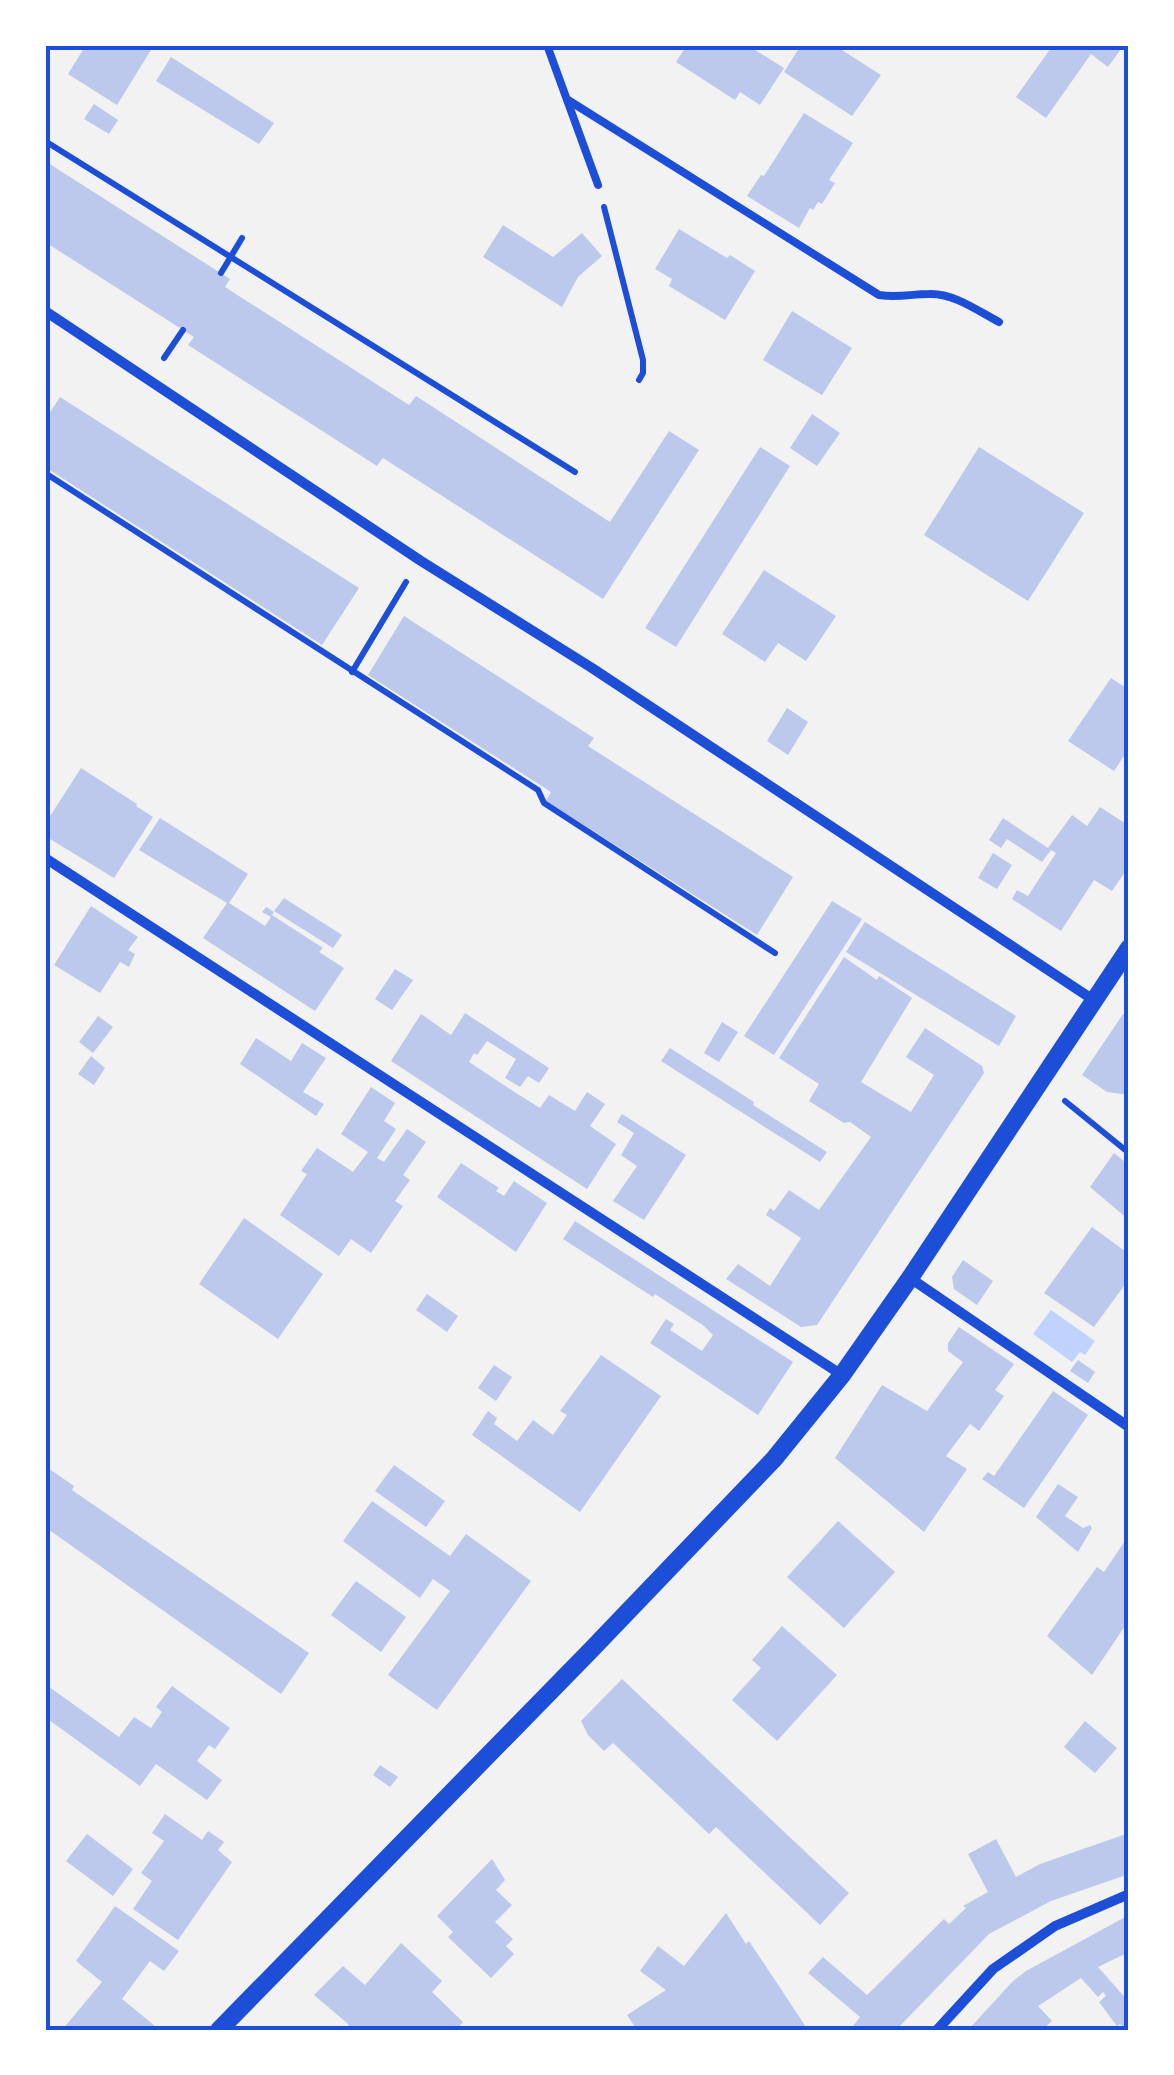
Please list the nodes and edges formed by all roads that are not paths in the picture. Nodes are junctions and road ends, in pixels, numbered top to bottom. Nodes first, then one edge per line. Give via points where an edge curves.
1 (547, 45) edge
2 (568, 100) junction
3 (598, 185) road end
4 (45, 311) edge
5 (999, 322) dead end
6 (45, 858) edge
7 (1129, 948) edge
8 (1094, 1001) junction
9 (910, 1278) junction
10 (842, 1375) junction
11 (1129, 1427) edge
12 (1129, 1894) edge
13 (219, 2030) edge
14 (937, 2030) edge

1 - 2 lane
2 - 3 lane
2 - 5 lane via 880,295 948,296
4 - 8 street
6 - 10 street
7 - 8 street
8 - 9 street
9 - 10 street
9 - 11 street
10 - 13 street via 774,1459
12 - 14 street via 1054,1926 993,1968

